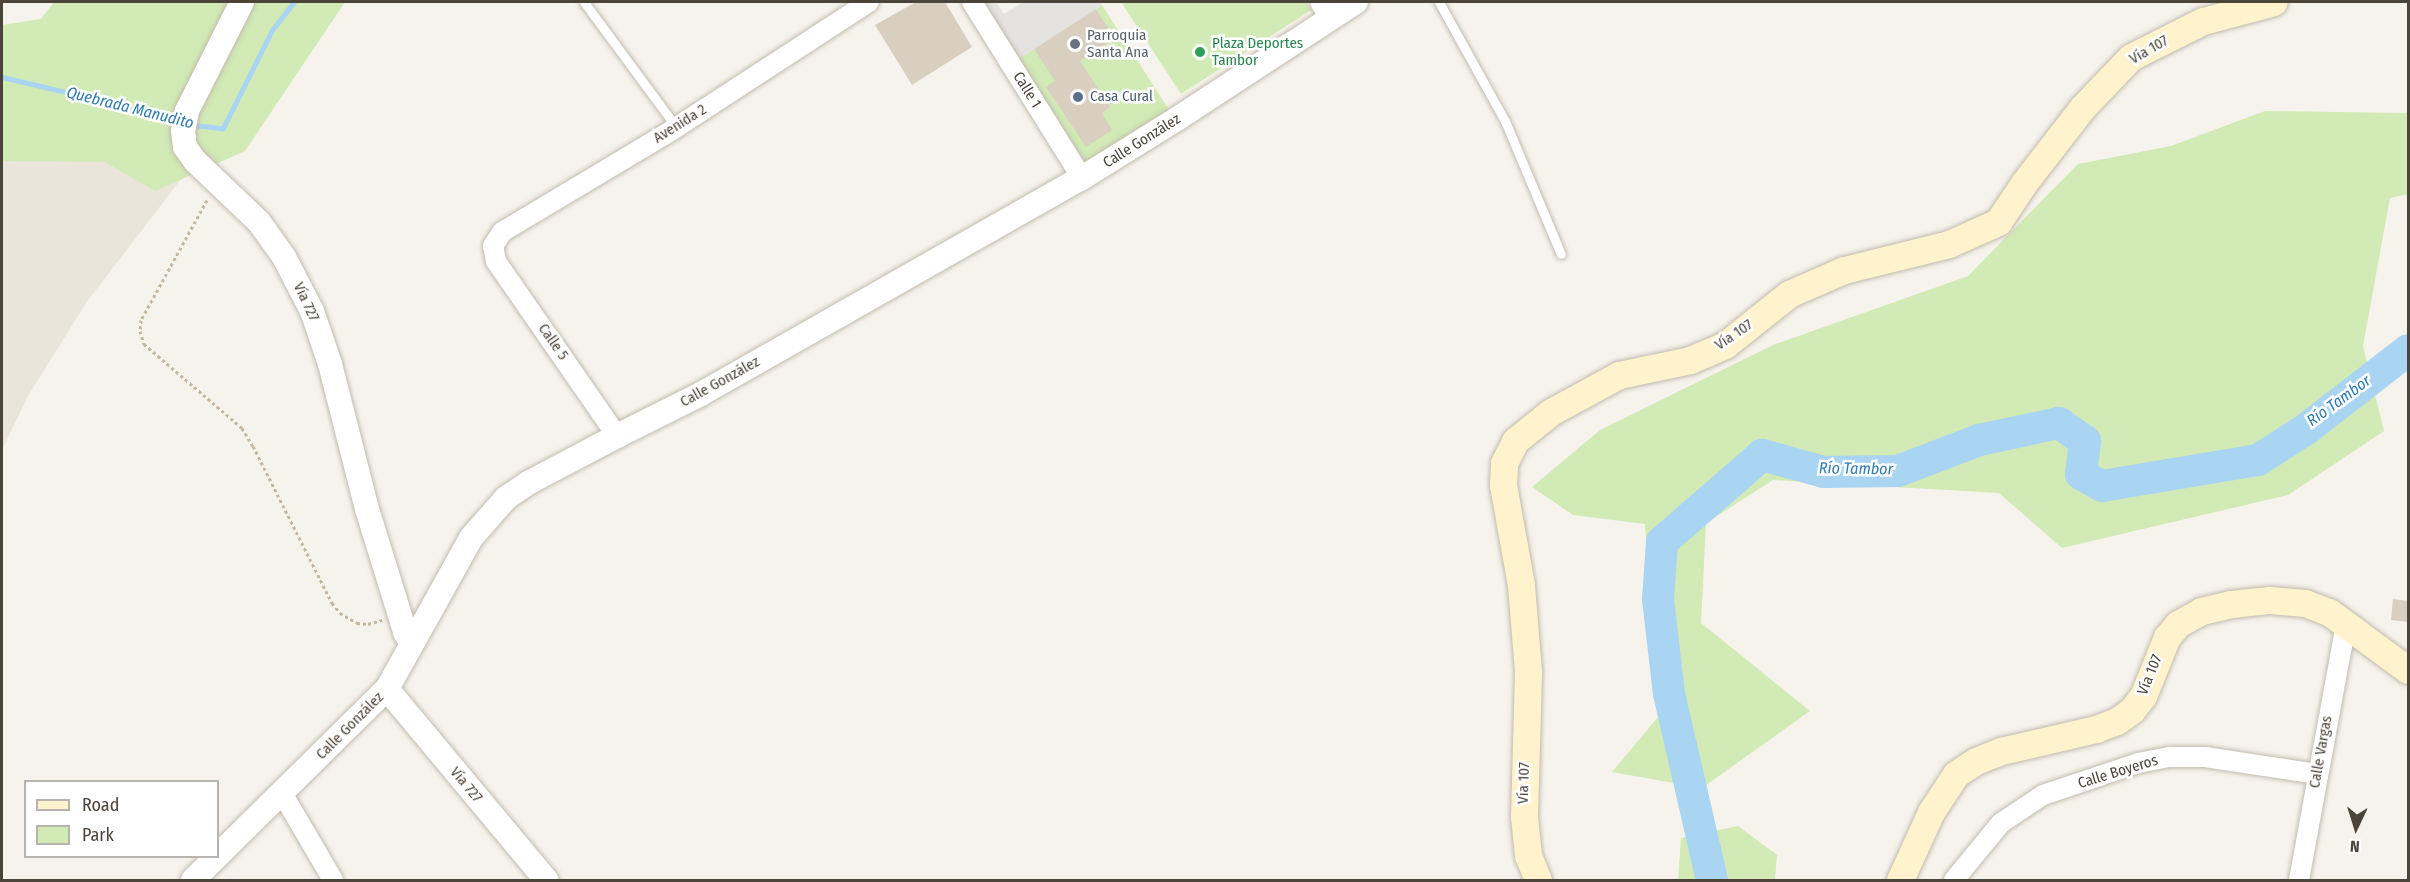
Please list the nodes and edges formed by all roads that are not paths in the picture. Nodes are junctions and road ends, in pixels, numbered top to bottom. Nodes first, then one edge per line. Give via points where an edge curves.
1 (242, 2) edge
2 (584, 2) edge
3 (869, 2) edge
4 (972, 2) edge
5 (1356, 2) edge
6 (1439, 2) edge
7 (2274, 2) edge
8 (1325, 10) edge
9 (676, 127) junction
10 (1082, 178) junction
11 (493, 246) joint
12 (1561, 254) dead end
13 (617, 436) junction
14 (2346, 623) junction
15 (411, 643) junction
16 (2409, 669) edge
17 (387, 689) junction
18 (2317, 774) junction
19 (282, 793) junction
20 (219, 855) edge
21 (216, 858) edge
22 (193, 880) edge
23 (333, 880) edge
24 (546, 880) edge
25 (1538, 880) edge
26 (1900, 880) edge
27 (1954, 880) edge
28 (2299, 880) edge

1 - 15 street, Vía 727 via 187,111 185,147 259,222 284,256 312,311 367,509
2 - 9 lane
3 - 9 street, Avenida 2
4 - 10 street, Calle 1
5 - 8 street, Calle González
6 - 12 lane via 1504,121
7 - 25 main road, Vía 107 via 2203,21 2132,57 2083,107 1998,222 1949,244 1844,270 1789,294 1725,345 1690,360 1619,375 1551,412 1515,441 1504,463 1503,485 1521,585 1528,671 1524,816 1528,855
8 - 10 street, Calle González
9 - 11 street, Avenida 2 via 502,232
10 - 13 street, Calle González via 701,394
11 - 13 street, Calle 5 via 496,261
13 - 15 street, Calle González via 506,498 471,538
14 - 16 main road, Vía 107
14 - 18 street, Calle Vargas
14 - 26 main road, Vía 107 via 2305,603 2271,600 2231,603 2201,611 2167,637 2143,696 2117,721 2001,751 1976,760 1956,774 1931,812
15 - 17 street, Calle González
17 - 19 street, Calle González
17 - 24 street, Vía 727
18 - 27 street, Calle Boyeros via 2205,757 2170,757 2138,763 2043,795 2001,823
18 - 28 street, Calle Vargas
19 - 20 street, Calle González
19 - 23 street
21 - 22 street, Calle González

